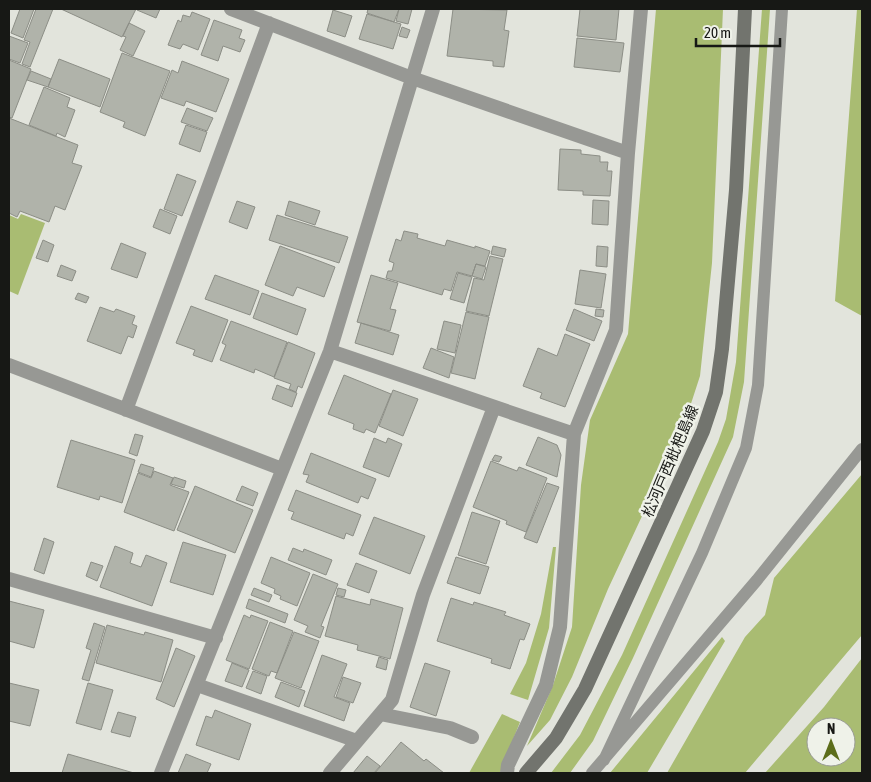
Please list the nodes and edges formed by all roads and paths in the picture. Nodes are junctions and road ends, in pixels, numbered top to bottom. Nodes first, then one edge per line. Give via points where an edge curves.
1 (231, 9) edge
2 (432, 9) edge
3 (642, 9) edge
4 (745, 9) edge
5 (782, 9) edge
6 (269, 24) junction
7 (412, 78) junction
8 (628, 153) junction
9 (330, 351) junction
10 (9, 365) edge
11 (494, 407) junction
12 (126, 410) junction
13 (574, 434) junction
14 (862, 449) edge
15 (282, 469) junction
16 (9, 579) edge
17 (216, 638) junction
18 (197, 685) junction
19 (380, 714) junction
20 (472, 737) dead end
21 (357, 740) junction
22 (604, 760) junction
23 (161, 773) edge
24 (330, 773) edge
25 (507, 773) edge
26 (526, 773) edge
27 (592, 773) edge

1 - 6 street
2 - 7 street
3 - 8 street
4 - 26 main road, 松河戸西枇杷島線 via 736,190 716,392 703,431 586,689 556,738
5 - 22 lane via 758,385 746,448 702,553
6 - 7 street
6 - 12 street
7 - 8 street
7 - 9 street
8 - 13 street via 616,330
9 - 11 street
9 - 15 street
10 - 12 street
11 - 13 street
11 - 19 street via 423,596 392,700
12 - 15 street
13 - 25 street via 560,626 546,685
14 - 22 lane via 757,580
15 - 17 street
16 - 17 street
17 - 18 street
18 - 21 street
18 - 23 street
19 - 20 street via 450,728
19 - 21 street
21 - 24 street
22 - 27 lane

